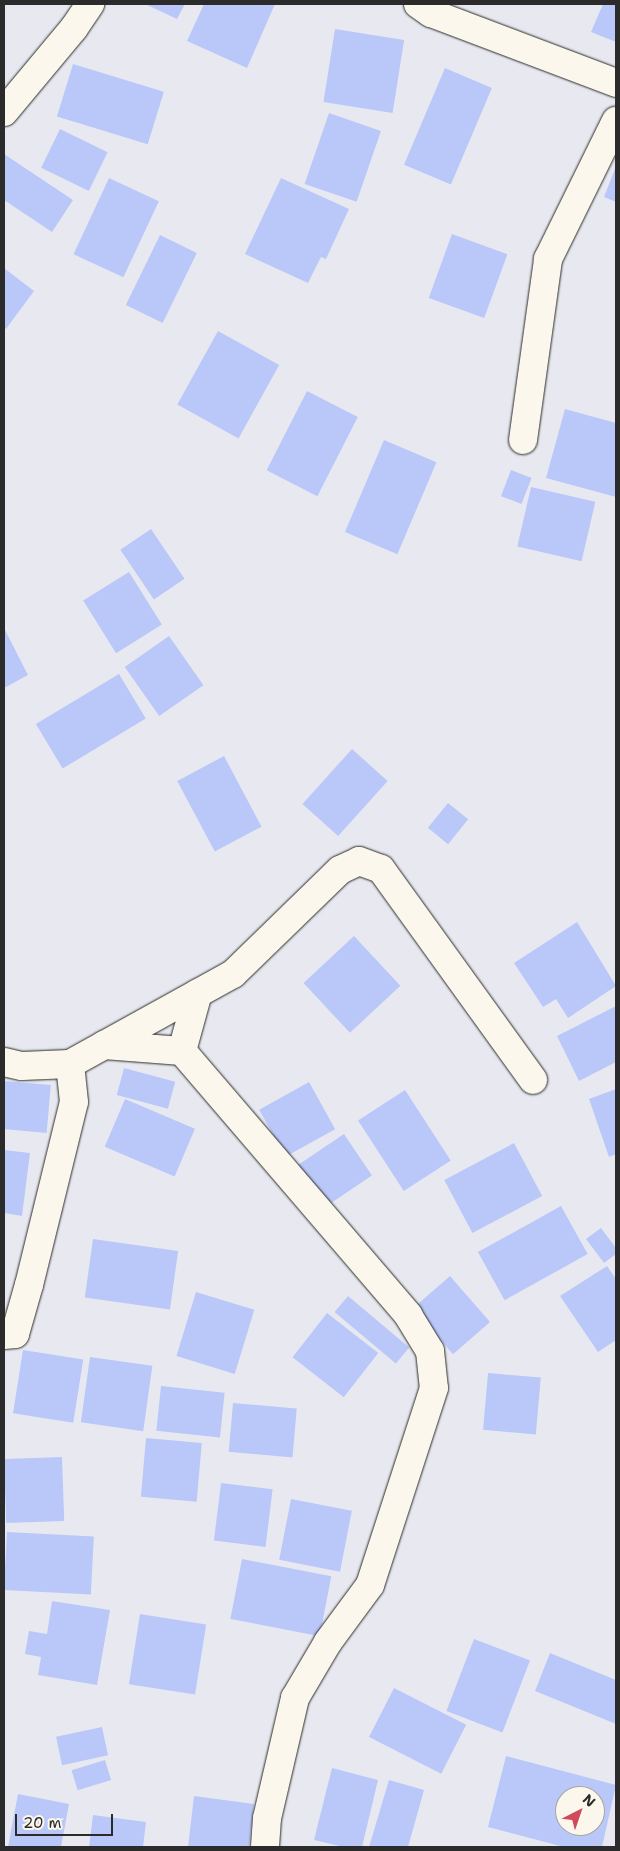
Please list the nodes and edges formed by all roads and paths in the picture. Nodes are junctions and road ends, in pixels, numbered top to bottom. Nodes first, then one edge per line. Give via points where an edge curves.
1 (90, 4) edge
2 (418, 4) edge
3 (616, 83) edge
4 (4, 112) edge
5 (616, 121) edge
6 (523, 440) dead end
7 (198, 994) junction
8 (104, 1045) junction
9 (182, 1051) junction
10 (4, 1062) edge
11 (70, 1064) junction
12 (533, 1080) dead end
13 (4, 1335) edge
14 (265, 1847) edge

1 - 4 street
2 - 3 street via 431,12
5 - 6 street via 548,259
7 - 8 street
7 - 9 street
7 - 12 street via 233,974 340,870 359,861 381,869
8 - 9 street
8 - 11 street
9 - 14 street via 408,1314 430,1350 434,1388 370,1584 328,1642 295,1698 268,1818
10 - 11 street via 22,1066
11 - 13 street via 74,1102 15,1334

